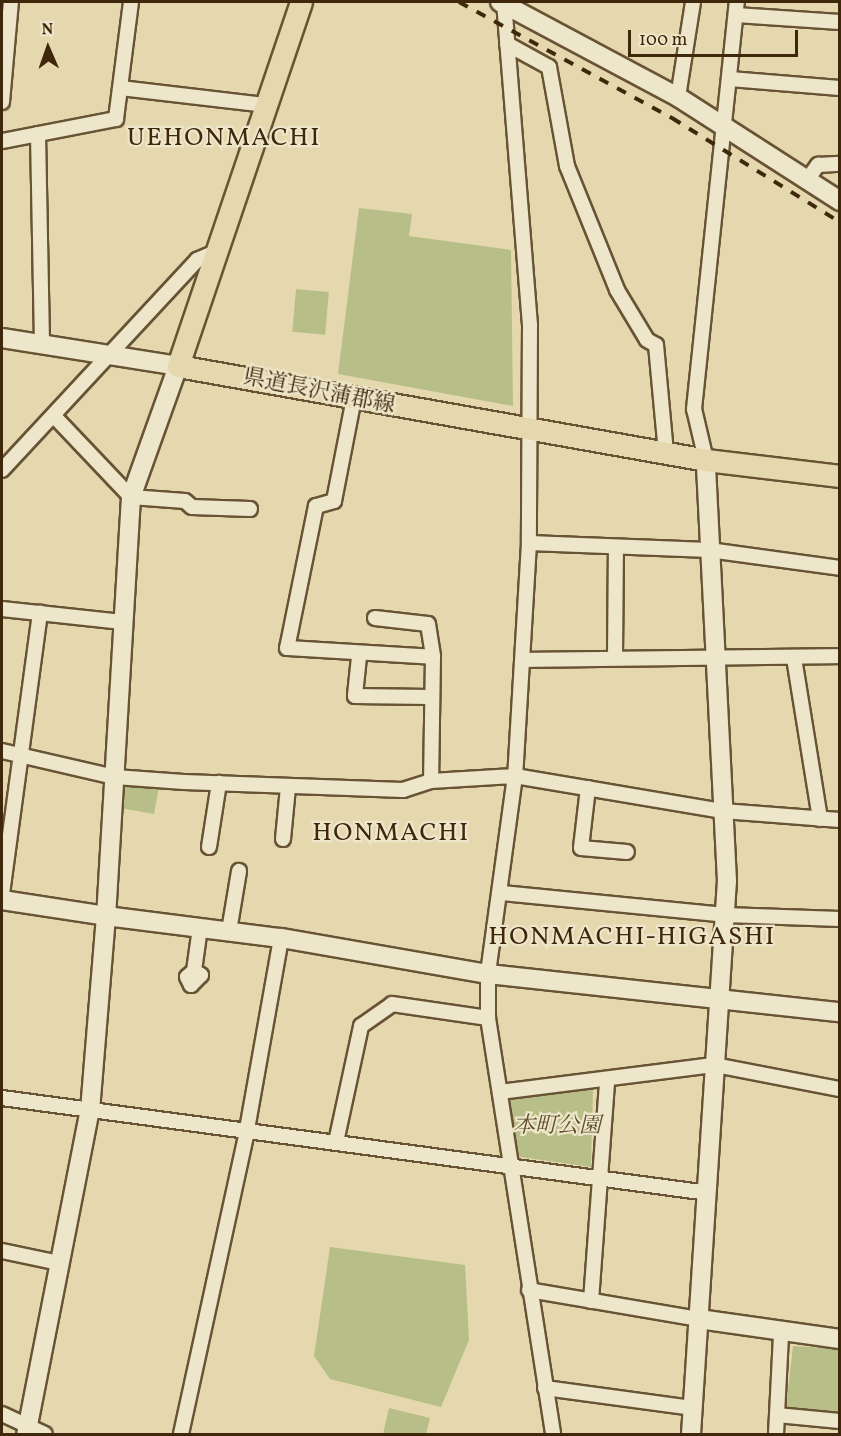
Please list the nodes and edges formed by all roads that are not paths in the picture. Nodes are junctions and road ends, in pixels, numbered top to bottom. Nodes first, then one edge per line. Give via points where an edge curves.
1 (11, 2) edge
2 (131, 2) edge
3 (301, 2) edge
4 (503, 2) edge
5 (693, 2) edge
6 (736, 8) edge
7 (840, 22) edge
8 (507, 44) junction
9 (730, 79) junction
10 (121, 88) junction
11 (840, 88) edge
12 (678, 97) junction
13 (2, 102) edge
14 (266, 105) junction
15 (726, 126) junction
16 (38, 134) junction
17 (2, 141) edge
18 (840, 164) edge
19 (807, 180) junction
20 (840, 201) edge
21 (216, 252) junction
22 (2, 338) edge
23 (42, 344) junction
24 (111, 355) junction
25 (178, 366) junction
26 (354, 399) junction
27 (54, 416) junction
28 (527, 430) junction
29 (666, 453) junction
30 (706, 460) junction
31 (2, 470) edge
32 (840, 476) edge
33 (131, 497) junction
34 (250, 508) dead end
35 (529, 543) junction
36 (616, 547) junction
37 (709, 550) junction
38 (840, 568) edge
39 (2, 609) edge
40 (40, 613) junction
41 (375, 618) dead end
42 (122, 622) junction
43 (358, 657) junction
44 (432, 657) junction
45 (615, 657) junction
46 (840, 657) edge
47 (716, 658) junction
48 (794, 658) junction
49 (525, 660) junction
50 (430, 697) junction
51 (2, 751) edge
52 (20, 755) junction
53 (115, 777) junction
54 (515, 777) junction
55 (431, 781) junction
56 (219, 783) junction
57 (288, 787) junction
58 (588, 788) junction
59 (723, 811) junction
60 (820, 819) junction
61 (840, 820) edge
62 (283, 839) dead end
63 (209, 847) dead end
64 (627, 852) dead end
65 (239, 871) dead end
66 (502, 893) junction
67 (2, 894) edge
68 (2, 900) edge
69 (725, 915) junction
70 (106, 916) junction
71 (840, 919) edge
72 (200, 927) junction
73 (229, 931) junction
74 (281, 938) junction
75 (194, 970) dead end
76 (488, 974) junction
77 (718, 998) junction
78 (840, 1012) edge
79 (488, 1018) junction
80 (715, 1065) junction
81 (607, 1083) junction
82 (840, 1089) edge
83 (500, 1092) junction
84 (2, 1098) edge
85 (90, 1109) junction
86 (246, 1135) junction
87 (336, 1142) junction
88 (513, 1166) junction
89 (602, 1178) junction
90 (708, 1193) junction
91 (2, 1251) edge
92 (59, 1263) junction
93 (529, 1290) junction
94 (591, 1300) junction
95 (699, 1318) junction
96 (781, 1334) junction
97 (840, 1339) edge
98 (545, 1388) junction
99 (692, 1408) junction
100 (2, 1414) edge
101 (777, 1415) junction
102 (840, 1421) edge
103 (27, 1432) edge
104 (45, 1434) edge
105 (181, 1434) edge
106 (553, 1434) edge
107 (691, 1434) edge
108 (776, 1434) edge

1 - 13 street
2 - 10 street
3 - 14 main road
4 - 8 street
4 - 12 street
5 - 12 street
6 - 7 street
6 - 9 street
8 - 28 street via 528,280
8 - 29 street via 549,67 567,166 617,290 647,340 656,345
9 - 11 street
9 - 15 street
10 - 14 street
10 - 16 street via 116,119
12 - 15 street
14 - 21 main road
15 - 19 street
15 - 30 street via 694,409
16 - 17 street
16 - 23 street
18 - 19 street via 818,165
19 - 20 street
21 - 24 street via 196,260
21 - 25 main road
22 - 23 street
23 - 24 street
24 - 25 street
24 - 27 street
25 - 26 main road, 県道長沢蒲郡線
25 - 33 street
26 - 28 main road, 県道長沢蒲郡線
26 - 43 street via 334,501 316,506 286,648
27 - 31 street
27 - 33 street
28 - 29 main road, 県道長沢蒲郡線
28 - 35 street
29 - 30 main road, 県道長沢蒲郡線
30 - 32 main road, 県道長沢蒲郡線
30 - 37 street
33 - 34 street via 185,501 192,507
33 - 42 street
35 - 36 street
35 - 49 street
36 - 37 street
36 - 45 street
37 - 38 street
37 - 47 street
39 - 40 street
40 - 42 street
40 - 52 street
41 - 44 street via 428,624
42 - 53 street
43 - 44 street
43 - 50 street via 355,696
44 - 50 street
45 - 47 street
45 - 49 street
46 - 48 street
47 - 48 street
47 - 59 street
48 - 60 street
49 - 54 street
50 - 55 street
51 - 52 street
52 - 53 street
52 - 67 street
53 - 56 street
53 - 70 street
54 - 55 street
54 - 58 street
54 - 66 street
55 - 57 street via 403,790
56 - 57 street
56 - 63 street
57 - 62 street
58 - 59 street
58 - 64 street via 581,848
59 - 60 street
59 - 69 street
60 - 61 street
65 - 73 street
66 - 69 street
66 - 76 street
68 - 70 street
69 - 71 street
69 - 77 street
70 - 72 street
70 - 85 street
72 - 73 street
72 - 75 street
73 - 74 street
74 - 76 street
74 - 86 street
76 - 77 street
76 - 79 street
77 - 78 street
77 - 80 street
79 - 83 street
79 - 87 street via 392,1004 361,1026
80 - 81 street
80 - 82 street
80 - 90 street
81 - 83 street
81 - 89 street
83 - 88 street
84 - 85 street
85 - 86 street
85 - 92 street
86 - 87 street
86 - 105 street
87 - 88 street
88 - 89 street
88 - 93 street
89 - 90 street
89 - 94 street
90 - 95 street
91 - 92 street
92 - 103 street
93 - 94 street
93 - 98 street
94 - 95 street
95 - 96 street
95 - 99 street
96 - 97 street
96 - 101 street
98 - 99 street
98 - 106 street
99 - 107 street
100 - 103 street
101 - 102 street
101 - 108 street
103 - 104 street

